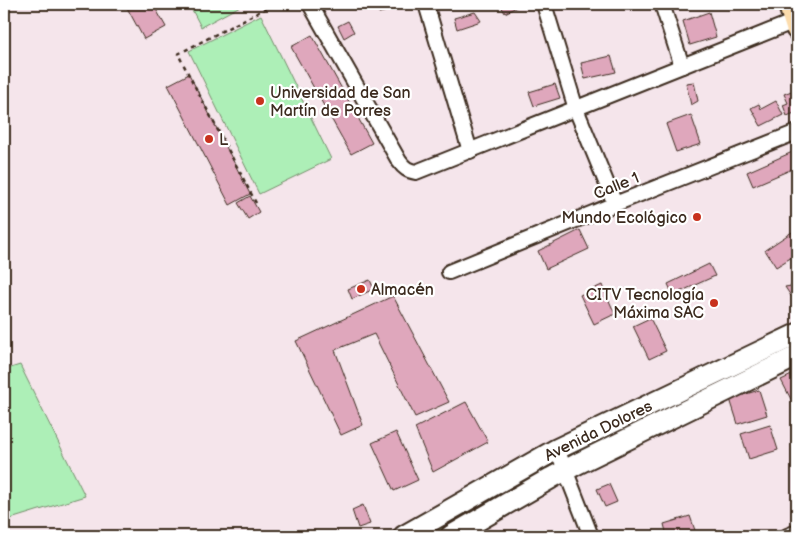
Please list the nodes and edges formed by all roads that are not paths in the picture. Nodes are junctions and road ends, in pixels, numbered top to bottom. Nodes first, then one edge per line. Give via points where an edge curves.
1 (310, 4) edge
2 (426, 4) edge
3 (544, 4) edge
4 (662, 4) edge
5 (794, 18) edge
6 (682, 66) junction
7 (576, 109) junction
8 (797, 132) edge
9 (470, 151) junction
10 (615, 204) junction
11 (449, 272) dead end
12 (797, 334) edge
13 (797, 356) edge
14 (557, 449) junction
15 (565, 470) junction
16 (797, 532) edge
17 (404, 536) edge
18 (451, 536) edge
19 (590, 536) edge
20 (786, 536) edge

1 - 9 street via 403,167 416,172
2 - 9 street
3 - 7 street
4 - 6 street
5 - 6 street
6 - 7 street
7 - 9 street
7 - 10 street
8 - 10 street, Calle 1
10 - 11 street, Calle 1
12 - 14 main road, Avenida Dolores
13 - 15 main road, Avenida Dolores
14 - 15 street
14 - 17 main road, Avenida Dolores
15 - 18 main road, Avenida Dolores
15 - 19 street
16 - 20 street

